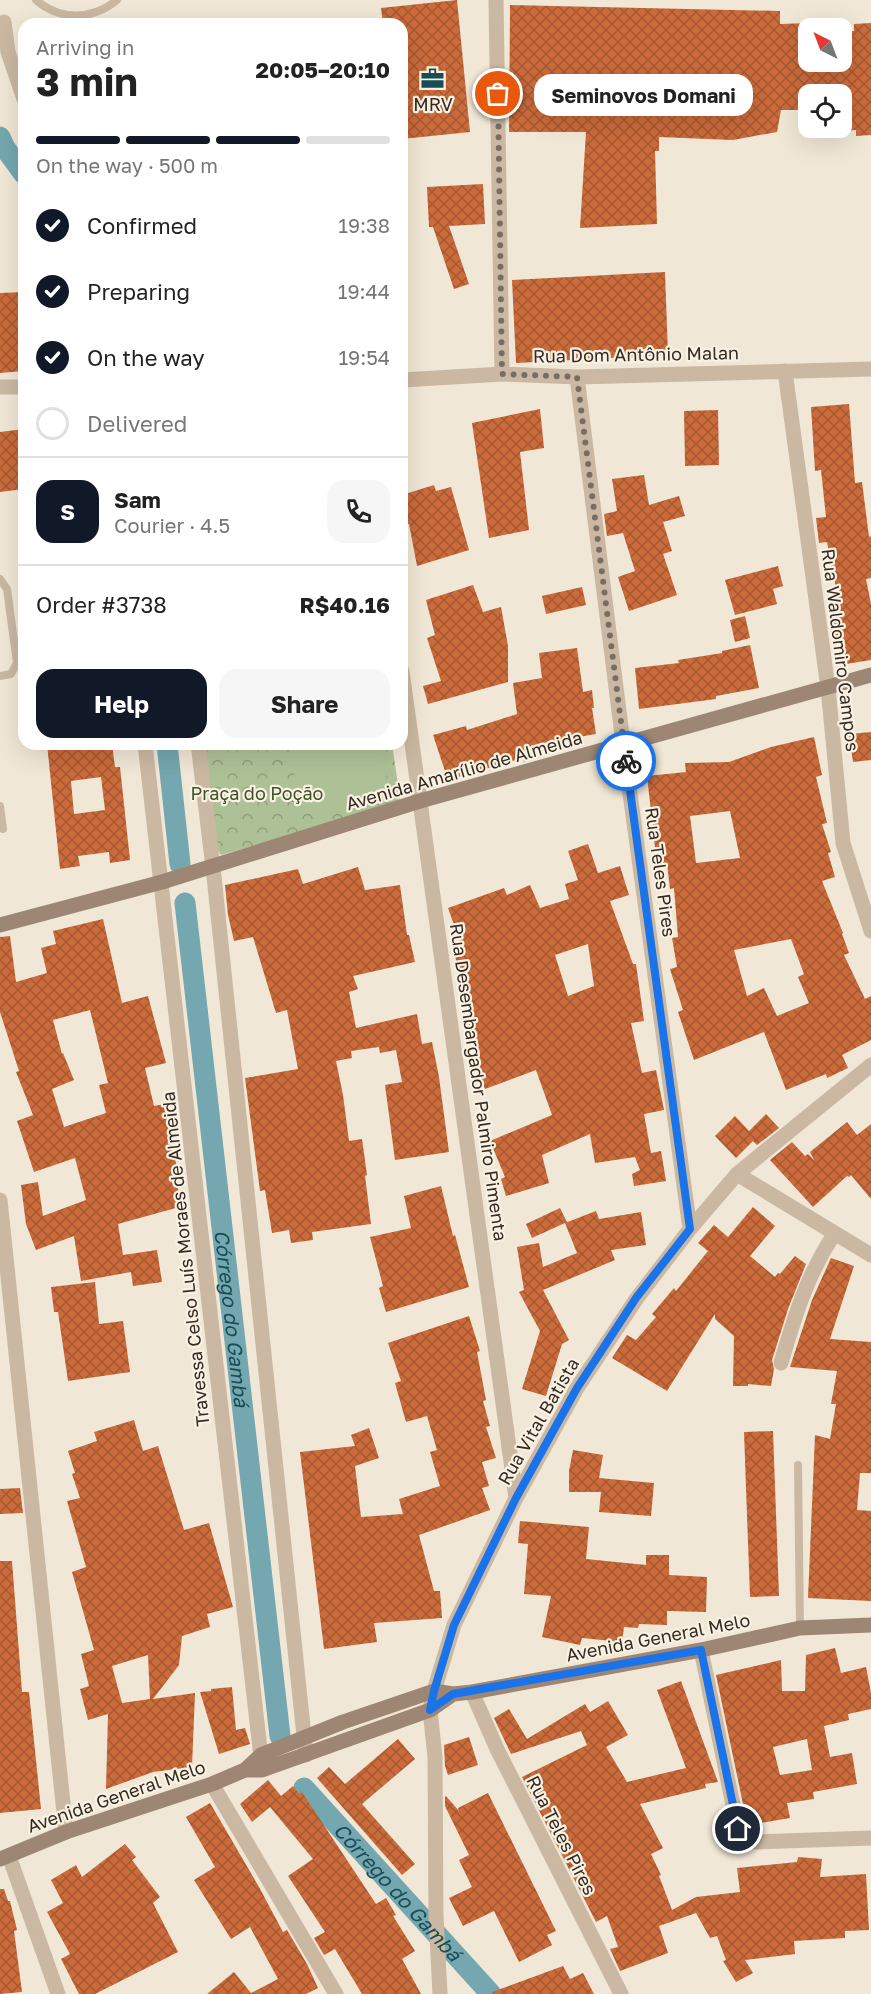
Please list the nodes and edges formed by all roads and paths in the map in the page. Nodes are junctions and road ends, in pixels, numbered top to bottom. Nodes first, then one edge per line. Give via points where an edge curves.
1 (36, 0) edge
2 (117, 0) edge
3 (496, 0) edge
4 (4, 22) dead end
5 (18, 81) edge
6 (871, 369) edge
7 (785, 371) junction
8 (502, 374) junction
9 (577, 377) junction
10 (408, 380) edge
11 (0, 387) edge
12 (18, 387) edge
13 (0, 579) edge
14 (871, 675) edge
15 (0, 676) edge
16 (828, 688) junction
17 (408, 714) edge
18 (623, 743) junction
19 (147, 750) edge
20 (199, 750) edge
21 (420, 801) junction
22 (0, 806) edge
23 (3, 829) dead end
24 (213, 867) junction
25 (162, 882) junction
26 (0, 925) edge
27 (871, 931) edge
28 (871, 1065) edge
29 (737, 1174) junction
30 (0, 1200) edge
31 (690, 1229) junction
32 (834, 1234) junction
33 (871, 1255) edge
34 (781, 1363) dead end
35 (798, 1465) dead end
36 (516, 1498) junction
37 (871, 1625) edge
38 (800, 1628) junction
39 (701, 1650) junction
40 (434, 1691) junction
41 (472, 1692) junction
42 (453, 1694) junction
43 (430, 1710) junction
44 (303, 1738) junction
45 (306, 1755) junction
46 (262, 1762) junction
47 (212, 1784) junction
48 (66, 1832) junction
49 (871, 1838) edge
50 (4, 1857) edge
51 (58, 1994) edge
52 (336, 1994) edge
53 (440, 1994) edge
54 (621, 1994) edge

1 - 2 lane via 60,15 89,15
3 - 8 street
4 - 5 street
6 - 7 street, Rua Dom Antônio Malan
7 - 9 street, Rua Dom Antônio Malan
7 - 16 street, Rua Waldomiro Campos
8 - 9 street, Rua Dom Antônio Malan
8 - 10 street, Rua Dom Antônio Malan
9 - 18 street, Rua Teles Pires
11 - 12 street
13 - 15 lane via 7,589 17,663 11,674
14 - 16 main road, Avenida Amarílio de Almeida
16 - 18 main road, Avenida Amarílio de Almeida
16 - 27 street, Rua Waldomiro Campos via 843,843
17 - 21 street, Rua Desembargador Palmiro Pimenta
18 - 21 main road, Avenida Amarílio de Almeida
18 - 31 street, Rua Teles Pires
19 - 25 street, Travessa Celso Luís Moraes de Almeida
20 - 24 street
21 - 24 main road, Avenida Amarílio de Almeida
21 - 36 street, Rua Desembargador Palmiro Pimenta
22 - 23 lane
24 - 25 main road, Avenida Amarílio de Almeida
24 - 44 street
25 - 26 main road, Avenida Amarílio de Almeida
25 - 46 street, Travessa Celso Luís Moraes de Almeida
28 - 29 street, Rua Vital Batista
29 - 31 street, Rua Vital Batista
29 - 32 street
30 - 48 street
31 - 36 street, Rua Vital Batista via 636,1298 577,1388
32 - 33 street
32 - 34 street via 800,1300
35 - 38 lane
36 - 40 street, Rua Vital Batista via 454,1625
37 - 38 main road, Avenida General Melo
38 - 39 main road, Avenida General Melo
39 - 41 main road, Avenida General Melo
39 - 49 street via 738,1829 756,1842
40 - 42 main road, Avenida General Melo
40 - 43 street, Rua Vital Batista
40 - 44 main road, Avenida General Melo
41 - 42 main road, Avenida General Melo
41 - 54 street, Rua Teles Pires
42 - 43 main road, Avenida General Melo
43 - 45 main road, Avenida General Melo
43 - 53 street, Rua Vital Batista via 435,1757
44 - 45 street
44 - 46 main road, Avenida General Melo
45 - 46 main road, Avenida General Melo
46 - 47 main road, Avenida General Melo
47 - 48 main road, Avenida General Melo
47 - 52 street
48 - 50 main road, Avenida General Melo
50 - 51 street

